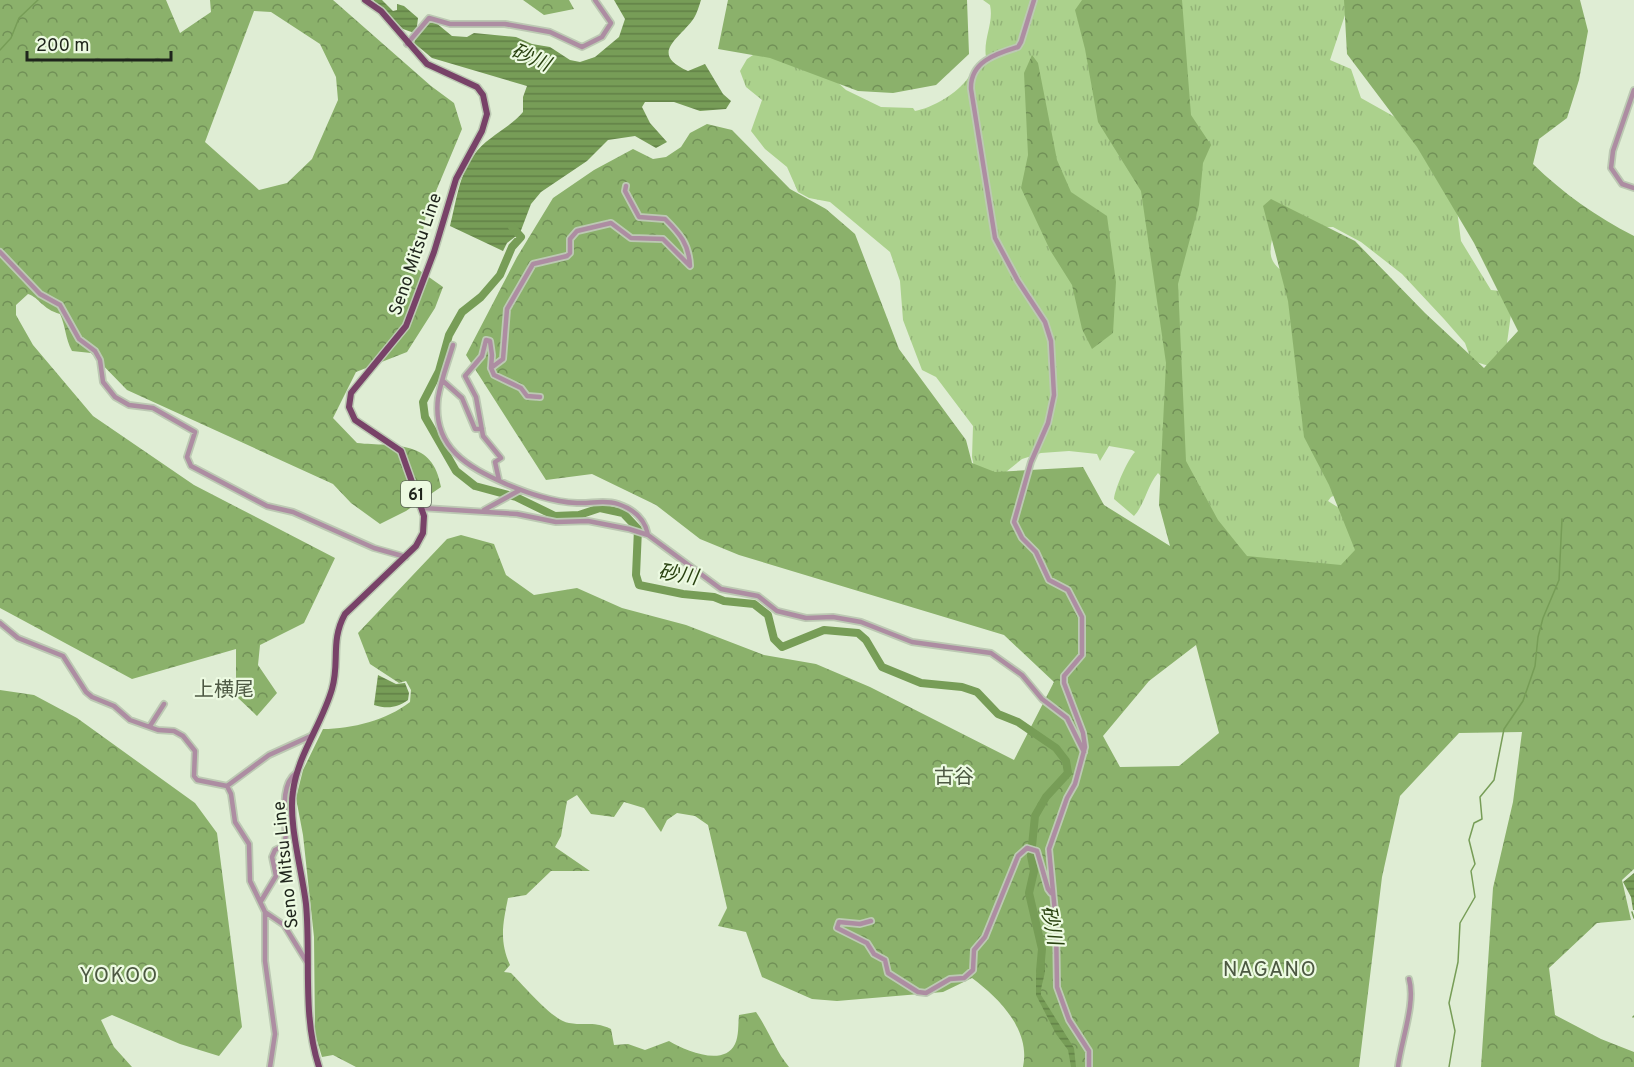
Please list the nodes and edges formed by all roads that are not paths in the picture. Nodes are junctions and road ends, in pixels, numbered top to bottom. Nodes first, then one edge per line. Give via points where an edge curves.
1 (365, 0) edge
2 (595, 0) edge
3 (1034, 0) edge
4 (407, 44) junction
5 (1634, 90) edge
6 (626, 186) dead end
7 (1634, 188) edge
8 (0, 252) edge
9 (453, 345) dead end
10 (490, 368) junction
11 (443, 381) junction
12 (540, 397) dead end
13 (482, 429) junction
14 (499, 480) junction
15 (518, 491) junction
16 (423, 508) junction
17 (482, 511) junction
18 (648, 535) junction
19 (406, 557) junction
20 (0, 623) edge
21 (164, 704) dead end
22 (150, 726) junction
23 (313, 735) junction
24 (1084, 752) junction
25 (296, 773) junction
26 (227, 786) junction
27 (1051, 893) junction
28 (261, 901) junction
29 (265, 912) junction
30 (871, 921) dead end
31 (309, 966) junction
32 (1409, 979) dead end
33 (270, 1067) edge
34 (319, 1067) edge
35 (1089, 1067) edge
36 (1398, 1067) edge

1 - 4 main road, Seno Mitsu Line / 61 via 381,11
2 - 4 street via 612,23 602,38 582,47 550,32 504,24 459,26 429,18
3 - 24 street via 1022,42 982,62 971,81 971,89 995,238 1045,322 1051,341 1054,395 1014,522 1022,538 1036,552 1049,580 1068,590 1082,617 1082,655 1064,676 1064,683 1083,733
4 - 16 main road, Seno Mitsu Line / 61 via 427,64 477,87 488,114 456,179 406,326 349,400 355,420 401,451
5 - 7 street via 1611,160 1617,180
6 - 10 street via 639,217 665,219 684,239 690,266 663,239 631,238 611,223 577,231 570,239 567,256 533,264 516,289 504,318 505,354
8 - 19 street via 40,294 60,305 79,339 95,351 103,382 116,397 129,405 153,408 195,432 187,457 191,466 267,506 293,512 374,548
9 - 11 street
10 - 12 street via 494,375 521,388 527,396
10 - 13 street via 488,340 482,356 465,376 476,397
11 - 13 street via 462,398 475,429
11 - 14 street via 438,414 456,456
13 - 14 street via 501,458 495,462
14 - 15 street
15 - 17 street
15 - 18 street via 577,503 617,504 639,517
16 - 17 street
16 - 19 main road, Seno Mitsu Line / 61 via 423,533
17 - 18 street via 556,522 601,522
18 - 24 street via 714,585 758,596 777,611 806,618 861,622 912,642 991,653 1022,675 1042,699 1066,718
19 - 23 main road, Seno Mitsu Line / 61 via 351,608 339,625 335,635 333,687
20 - 22 street via 18,638 63,656 92,697 114,706 130,720
21 - 22 street
22 - 26 street via 174,730 183,736 195,751 197,780
23 - 25 main road, Seno Mitsu Line / 61
23 - 26 street via 269,755
24 - 27 street via 1075,784 1050,841
25 - 28 street via 288,787 283,817 285,845 275,850 272,857 276,876
25 - 31 main road, Seno Mitsu Line / 61 via 293,808
26 - 28 street via 235,822 249,844 248,872
27 - 30 street via 1043,864 1031,848 1018,856 985,937 974,950 973,970 964,978 950,979 926,993 888,973 885,960 874,954 867,943 837,928 838,922
27 - 35 street via 1059,997 1068,1020 1089,1051
28 - 29 street
29 - 31 street via 285,925
29 - 33 street via 265,961 275,1034
31 - 34 main road, Seno Mitsu Line / 61 via 309,1028
32 - 36 street via 1408,1020

